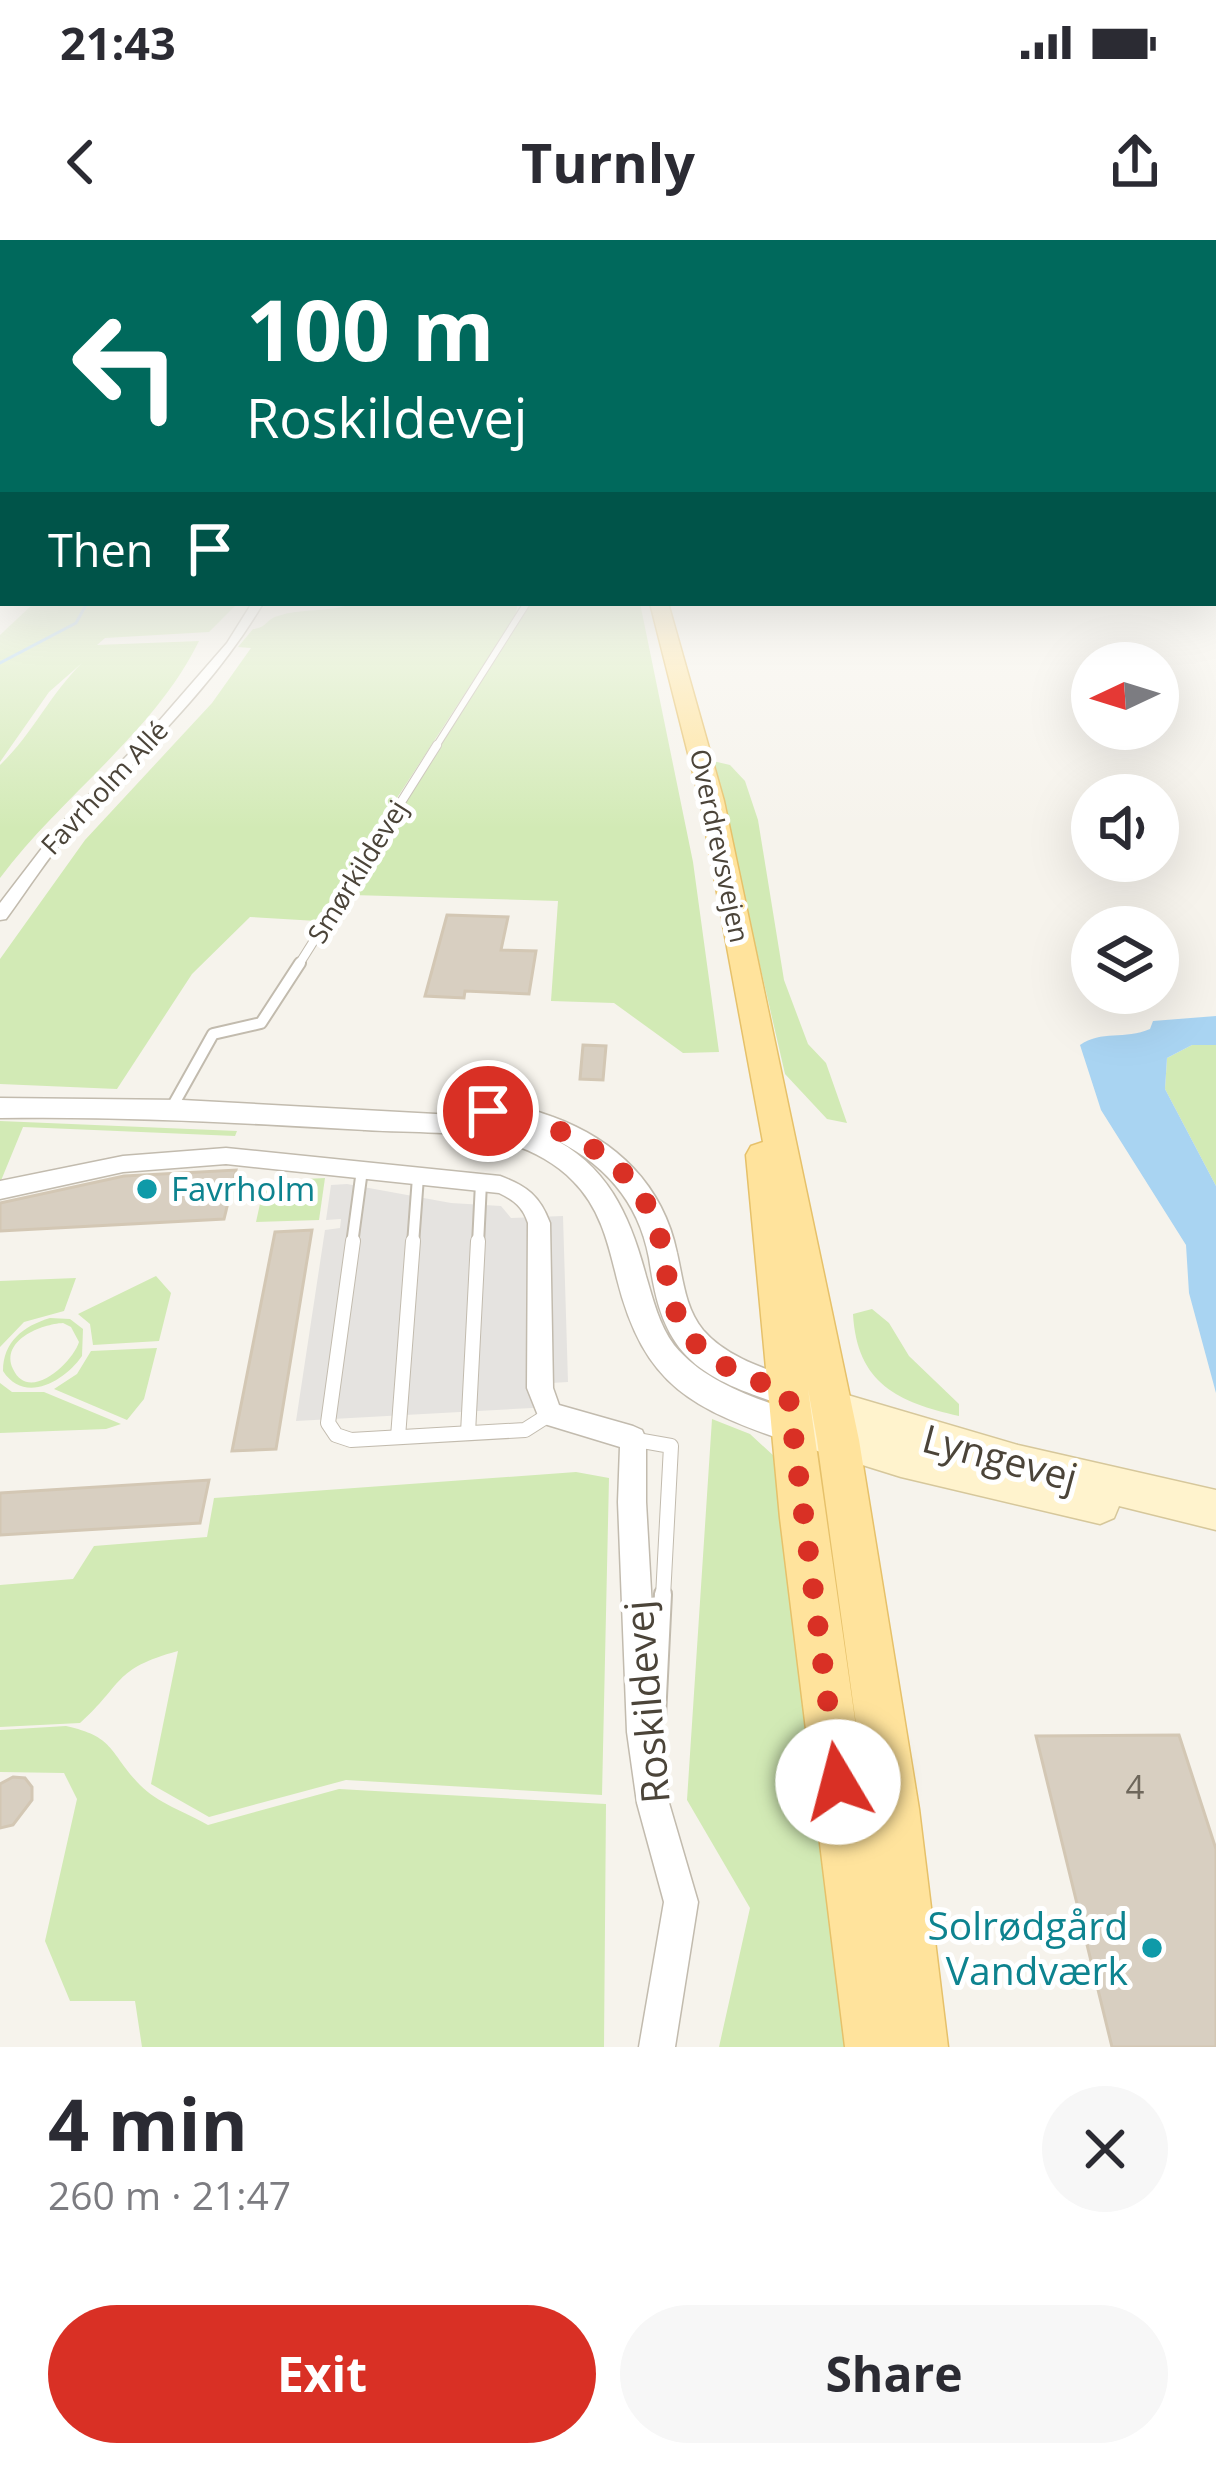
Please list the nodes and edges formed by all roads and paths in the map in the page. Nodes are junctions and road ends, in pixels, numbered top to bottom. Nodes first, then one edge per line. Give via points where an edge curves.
1 (215, 660) edge
2 (491, 660) edge
3 (674, 660) edge
4 (0, 915) edge
5 (753, 1022) junction
6 (0, 1105) edge
7 (170, 1112) junction
8 (362, 1171) junction
9 (418, 1177) junction
10 (481, 1184) junction
11 (0, 1190) edge
12 (550, 1414) junction
13 (813, 1417) junction
14 (468, 1433) junction
15 (398, 1437) junction
16 (634, 1439) junction
17 (1216, 1510) edge
18 (1216, 1525) edge
19 (652, 1803) junction
20 (657, 2047) edge
21 (874, 2047) edge
22 (920, 2047) edge

1 - 4 street, Favrholm Allé via 152,740 64,829
2 - 7 lane, Smørkildevej via 261,1023 213,1034
3 - 5 main road, Overdrevsvejen via 712,801
5 - 13 main road, Overdrevsvejen via 769,1076
5 - 13 main road, Overdrevsvejen via 764,1164
6 - 7 street
7 - 13 street via 488,1111 576,1136 606,1156 624,1199 623,1234 652,1340 711,1394
8 - 9 street
8 - 11 street via 180,1157
8 - 15 lane via 328,1423 351,1440
9 - 10 street
9 - 15 lane
10 - 12 street via 523,1193 534,1205 540,1388
10 - 14 lane
12 - 14 lane via 525,1430
12 - 16 street
13 - 17 main road, Lyngevej
13 - 18 main road, Lyngevej via 1044,1494
13 - 21 main road
13 - 22 main road via 893,1809
14 - 15 lane
16 - 19 street, Roskildevej
16 - 19 lane via 670,1446
19 - 20 street, Roskildevej via 682,1902

